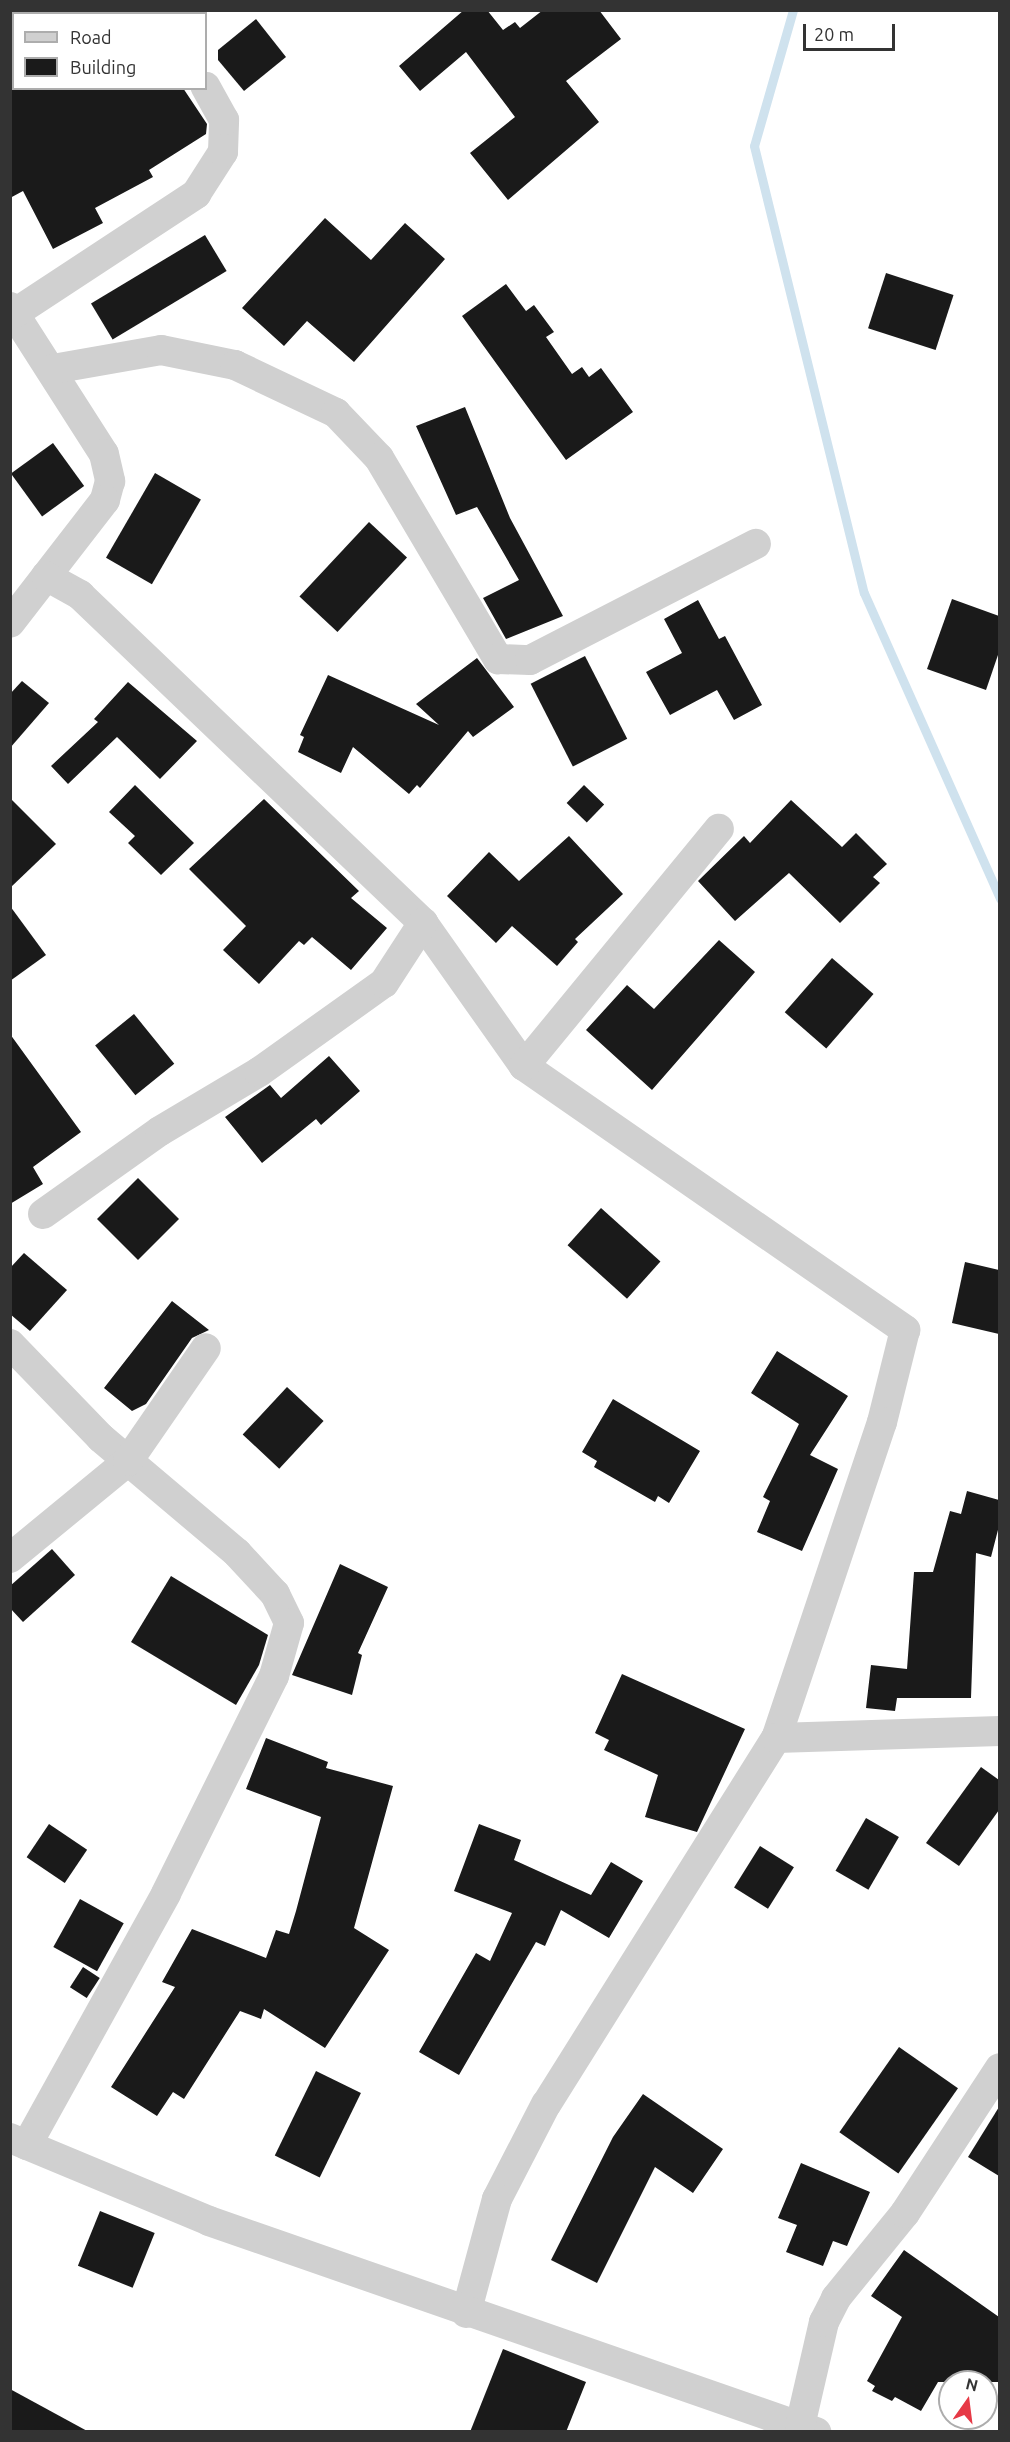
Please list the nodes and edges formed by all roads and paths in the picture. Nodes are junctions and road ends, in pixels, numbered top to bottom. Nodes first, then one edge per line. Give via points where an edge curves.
1 (207, 89) edge
2 (13, 310) edge
3 (53, 369) junction
4 (756, 544) dead end
5 (46, 576) junction
6 (10, 623) edge
7 (719, 829) dead end
8 (423, 923) junction
9 (524, 1066) junction
10 (43, 1214) dead end
11 (10, 1344) edge
12 (206, 1348) dead end
13 (128, 1461) junction
14 (10, 1558) edge
15 (999, 1731) edge
16 (776, 1738) junction
17 (999, 2068) edge
18 (19, 2141) edge
19 (466, 2313) junction
20 (808, 2429) edge

1 - 2 street via 224,120 223,152 196,194
2 - 3 street
3 - 4 street via 161,350 235,365 336,413 379,458 498,659 530,660
3 - 5 street via 104,454 110,481 105,500
5 - 6 street
5 - 8 street via 80,595
7 - 9 street
8 - 9 street
8 - 10 street via 384,983 259,1072 160,1131
9 - 16 street via 905,1330 882,1422
11 - 13 street
12 - 13 street
13 - 14 street
13 - 18 street via 237,1553 275,1594 289,1623 274,1676 187,1852
15 - 16 street
16 - 19 street via 546,2104 497,2199
17 - 20 street via 905,2213 836,2298 824,2322
18 - 19 street via 208,2221
19 - 20 street

